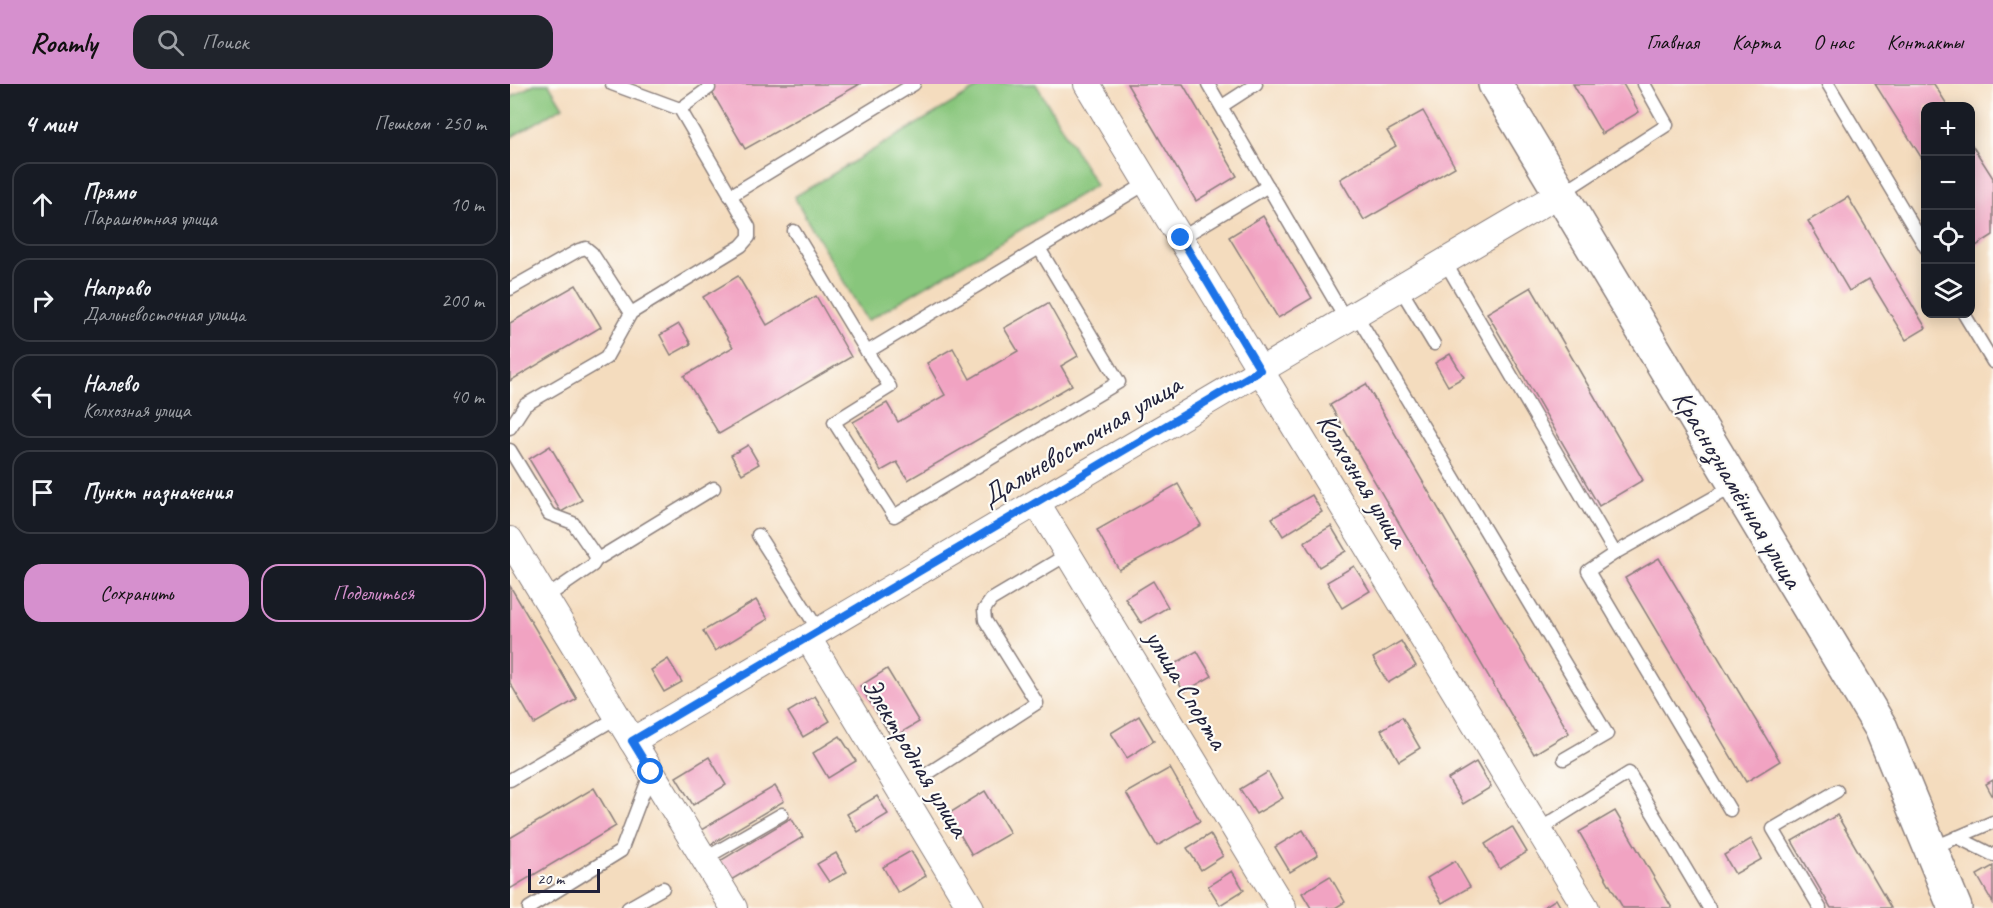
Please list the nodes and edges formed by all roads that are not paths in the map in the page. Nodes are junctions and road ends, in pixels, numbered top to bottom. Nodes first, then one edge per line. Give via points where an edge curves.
1 (612, 84) edge
2 (914, 84) edge
3 (1087, 84) edge
4 (1209, 84) edge
5 (1256, 84) edge
6 (1496, 84) edge
7 (1644, 84) edge
8 (1828, 84) edge
9 (709, 88) dead end
10 (1222, 106) junction
11 (680, 109) junction
12 (1147, 183) junction
13 (1268, 186) junction
14 (1561, 193) junction
15 (730, 196) junction
16 (794, 231) dead end
17 (1181, 238) junction
18 (1921, 240) edge
19 (1039, 248) junction
20 (1445, 262) junction
21 (1400, 288) junction
22 (510, 289) edge
23 (631, 313) junction
24 (1351, 317) junction
25 (1966, 318) edge
26 (1434, 344) dead end
27 (867, 352) junction
28 (1993, 362) edge
29 (1260, 370) junction
30 (510, 429) edge
31 (510, 450) edge
32 (1736, 485) junction
33 (714, 488) dead end
34 (1037, 502) junction
35 (758, 536) dead end
36 (510, 540) edge
37 (1615, 553) junction
38 (1068, 554) junction
39 (596, 560) junction
40 (545, 598) junction
41 (813, 635) junction
42 (618, 717) junction
43 (632, 741) junction
44 (1564, 759) dead end
45 (651, 772) junction
46 (512, 774) edge
47 (927, 774) dead end
48 (1837, 791) dead end
49 (1730, 810) dead end
50 (782, 814) dead end
51 (1993, 822) edge
52 (1538, 830) junction
53 (1943, 843) junction
54 (1993, 855) edge
55 (704, 860) junction
56 (663, 888) dead end
57 (542, 904) edge
58 (529, 908) edge
59 (628, 908) edge
60 (734, 908) edge
61 (971, 908) edge
62 (1283, 908) edge
63 (1586, 908) edge
64 (1709, 908) edge
65 (1820, 908) edge
66 (1955, 908) edge

1 - 11 lane
2 - 15 lane
3 - 12 street, Колхозная улица
4 - 10 lane
5 - 10 lane
6 - 14 street, Краснознамённая улица
7 - 14 lane via 1667,125
8 - 18 lane
9 - 11 lane
10 - 13 lane
11 - 15 lane
12 - 17 street, Колхозная улица
12 - 19 lane
13 - 17 lane
13 - 24 lane
14 - 20 street, Дальневосточная улица
14 - 32 street, Краснознамённая улица
15 - 23 lane via 749,227 749,237 741,246
16 - 27 lane
17 - 29 street, Колхозная улица
19 - 27 lane
19 - 27 lane via 1119,382 894,516 834,422 890,387
20 - 21 street, Дальневосточная улица
20 - 37 lane
21 - 24 street, Дальневосточная улица
21 - 26 lane
22 - 23 lane via 586,248
23 - 30 lane via 606,358 525,405
24 - 29 street, Дальневосточная улица
24 - 44 lane via 1607,734
25 - 28 lane
29 - 34 street, Дальневосточная улица
29 - 52 street, Колхозная улица
31 - 39 lane via 546,510 555,518 573,523
32 - 37 lane
32 - 53 street, Краснознамённая улица via 1881,728
33 - 39 lane
34 - 38 street, улица Спорта
34 - 41 street, Дальневосточная улица
35 - 41 lane
36 - 40 street
37 - 49 lane via 1588,571
38 - 47 lane via 991,600 984,610 985,620 1037,703
38 - 62 street, улица Спорта
39 - 40 lane via 593,566
40 - 42 street
41 - 43 street, Дальневосточная улица
41 - 61 street, Электродная улица
42 - 43 street
42 - 46 lane
43 - 45 street
45 - 55 street
45 - 57 lane via 621,851
48 - 65 lane via 1773,829
50 - 55 lane
51 - 53 lane
52 - 63 street, Колхозная улица
52 - 64 lane via 1629,773
53 - 54 lane
53 - 66 street, Краснознамённая улица
55 - 60 street
56 - 59 lane
57 - 58 lane

